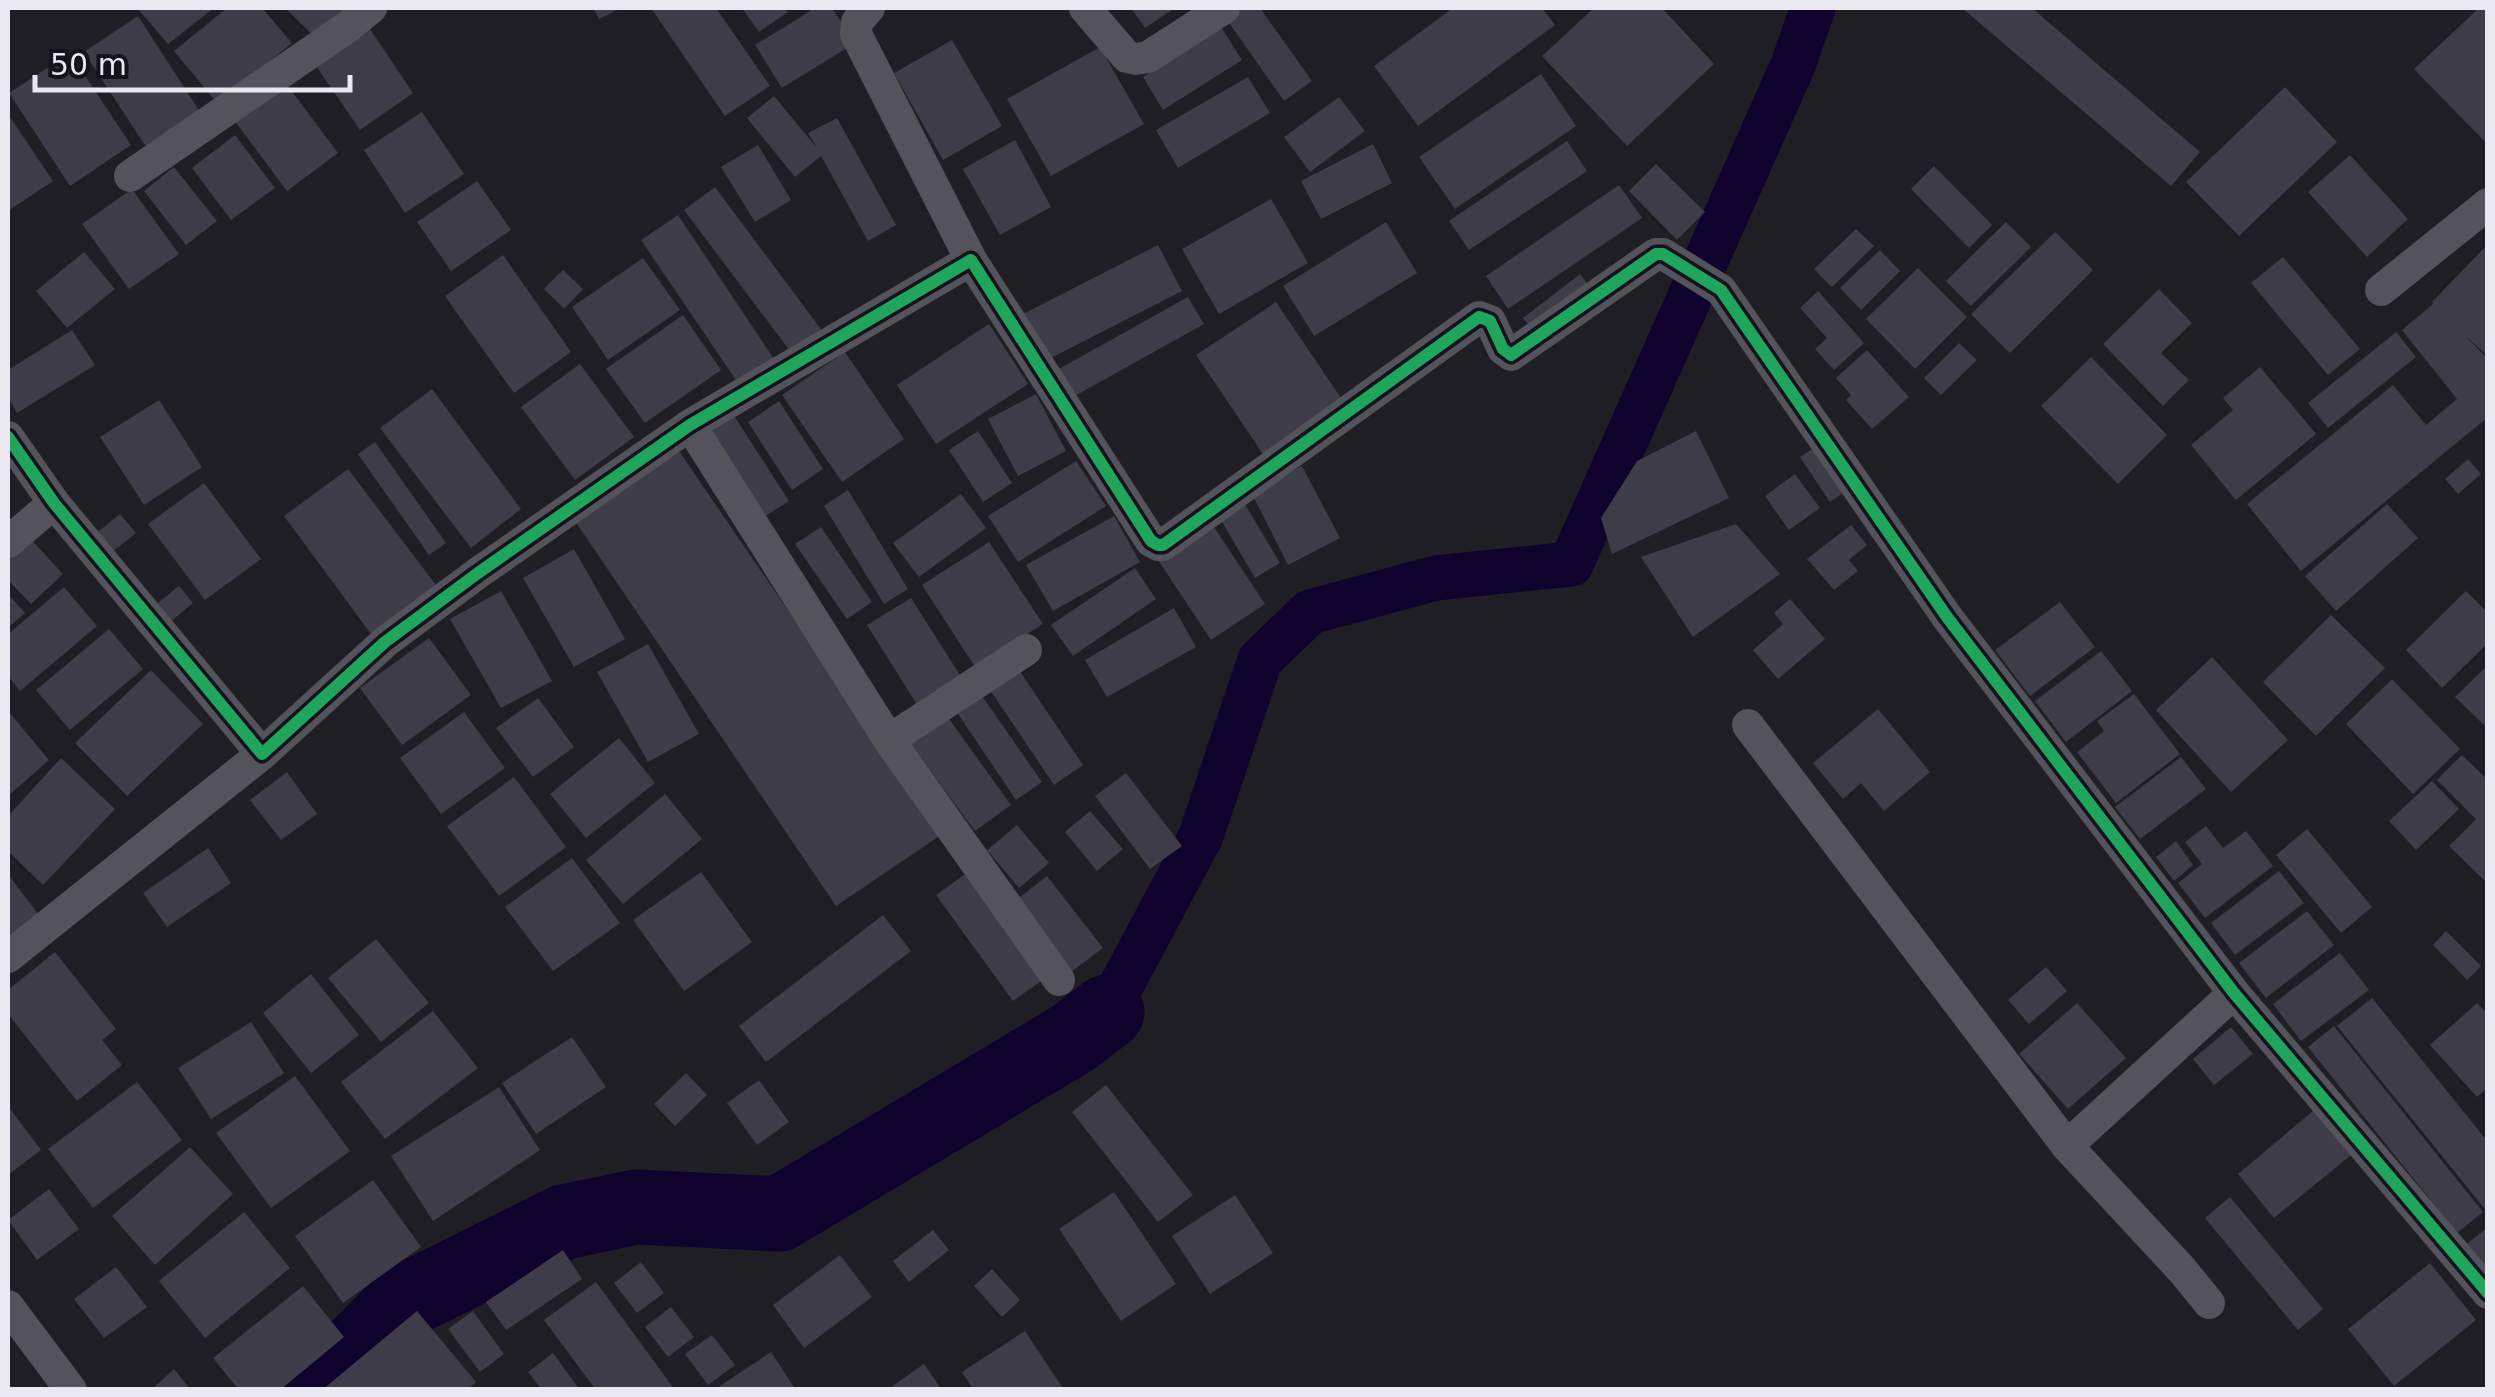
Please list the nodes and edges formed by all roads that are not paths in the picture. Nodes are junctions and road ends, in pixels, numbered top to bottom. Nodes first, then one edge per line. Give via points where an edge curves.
1 (371, 8) edge
2 (868, 8) edge
3 (1085, 8) edge
4 (1224, 8) edge
5 (130, 176) dead end
6 (2488, 204) edge
7 (971, 260) junction
8 (2381, 290) dead end
9 (690, 425) junction
10 (8, 437) edge
11 (54, 503) junction
12 (8, 542) edge
13 (1026, 650) dead end
14 (1748, 725) dead end
15 (888, 740) junction
16 (262, 754) junction
17 (8, 958) edge
18 (1059, 980) dead end
19 (2234, 992) junction
20 (2067, 1146) junction
21 (2488, 1293) edge
22 (2210, 1303) dead end
23 (8, 1306) edge
24 (72, 1390) edge

1 - 5 street
2 - 7 street via 856,34
3 - 4 street via 1136,59
6 - 8 street
7 - 9 street
7 - 19 street via 1151,541 1163,545 1479,317 1490,321 1512,356 1656,254 1670,257 1720,290 1947,617
9 - 15 street
9 - 16 street via 385,642
10 - 11 street
11 - 12 street
11 - 16 street
13 - 15 street
14 - 20 street
15 - 18 street
16 - 17 street
19 - 20 street
19 - 21 street
20 - 22 street
23 - 24 street

